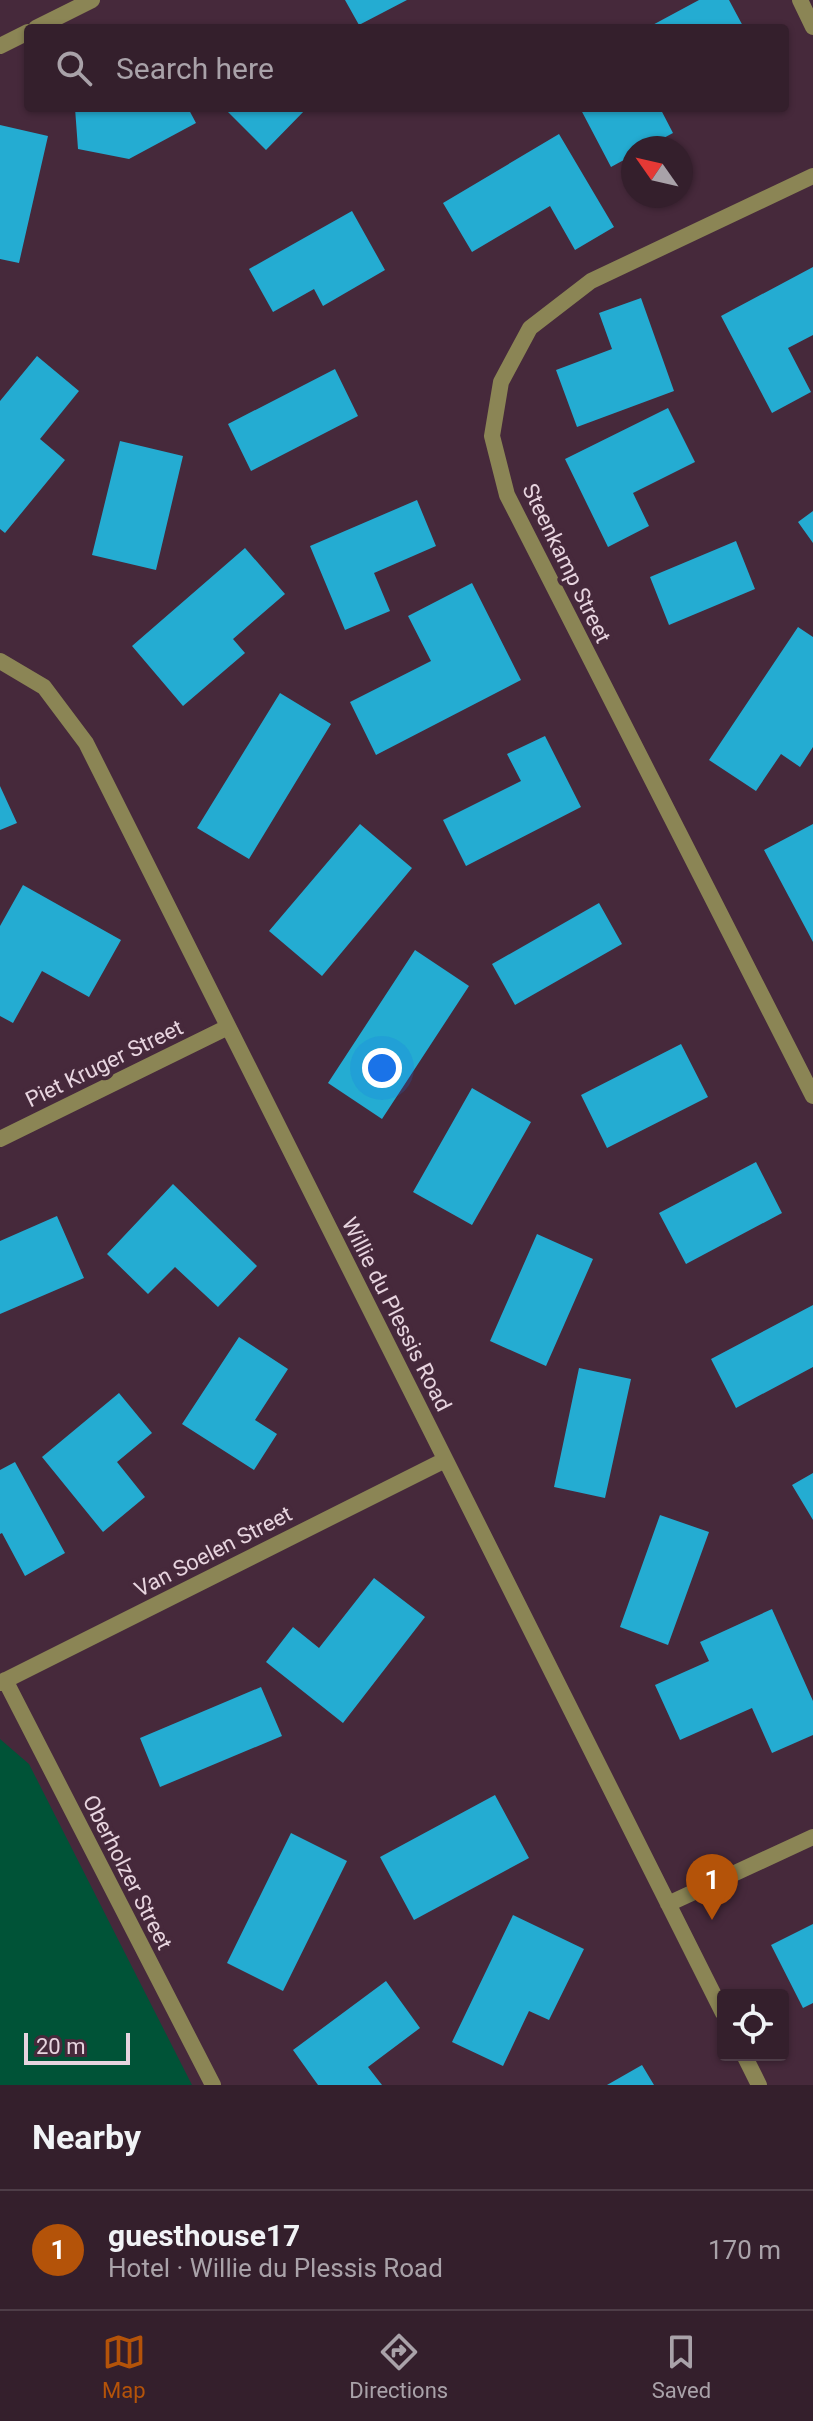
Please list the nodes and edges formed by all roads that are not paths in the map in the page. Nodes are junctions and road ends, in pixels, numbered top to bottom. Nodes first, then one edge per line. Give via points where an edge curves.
1 (92, 0) edge
2 (800, 0) edge
3 (44, 24) edge
4 (813, 27) edge
5 (24, 34) edge
6 (0, 46) edge
7 (813, 176) edge
8 (0, 661) edge
9 (228, 1027) junction
10 (813, 1096) edge
11 (0, 1139) edge
12 (445, 1460) junction
13 (2, 1681) edge
14 (813, 1837) edge
15 (668, 1904) junction
16 (717, 2001) edge
17 (747, 2061) edge
18 (213, 2085) edge
19 (759, 2085) edge

1 - 3 street
2 - 4 street
5 - 6 street
7 - 10 street, Steenkamp Street via 591,281 530,328 501,382 492,436 507,495
8 - 9 street, Willie du Plessis Road via 44,687 86,743
9 - 11 street, Piet Kruger Street
9 - 12 street, Willie du Plessis Road
12 - 13 street, Van Soelen Street
12 - 15 street, Willie du Plessis Road
13 - 18 street, Oberholzer Street
14 - 15 street
15 - 16 street, Willie du Plessis Road
17 - 19 street

